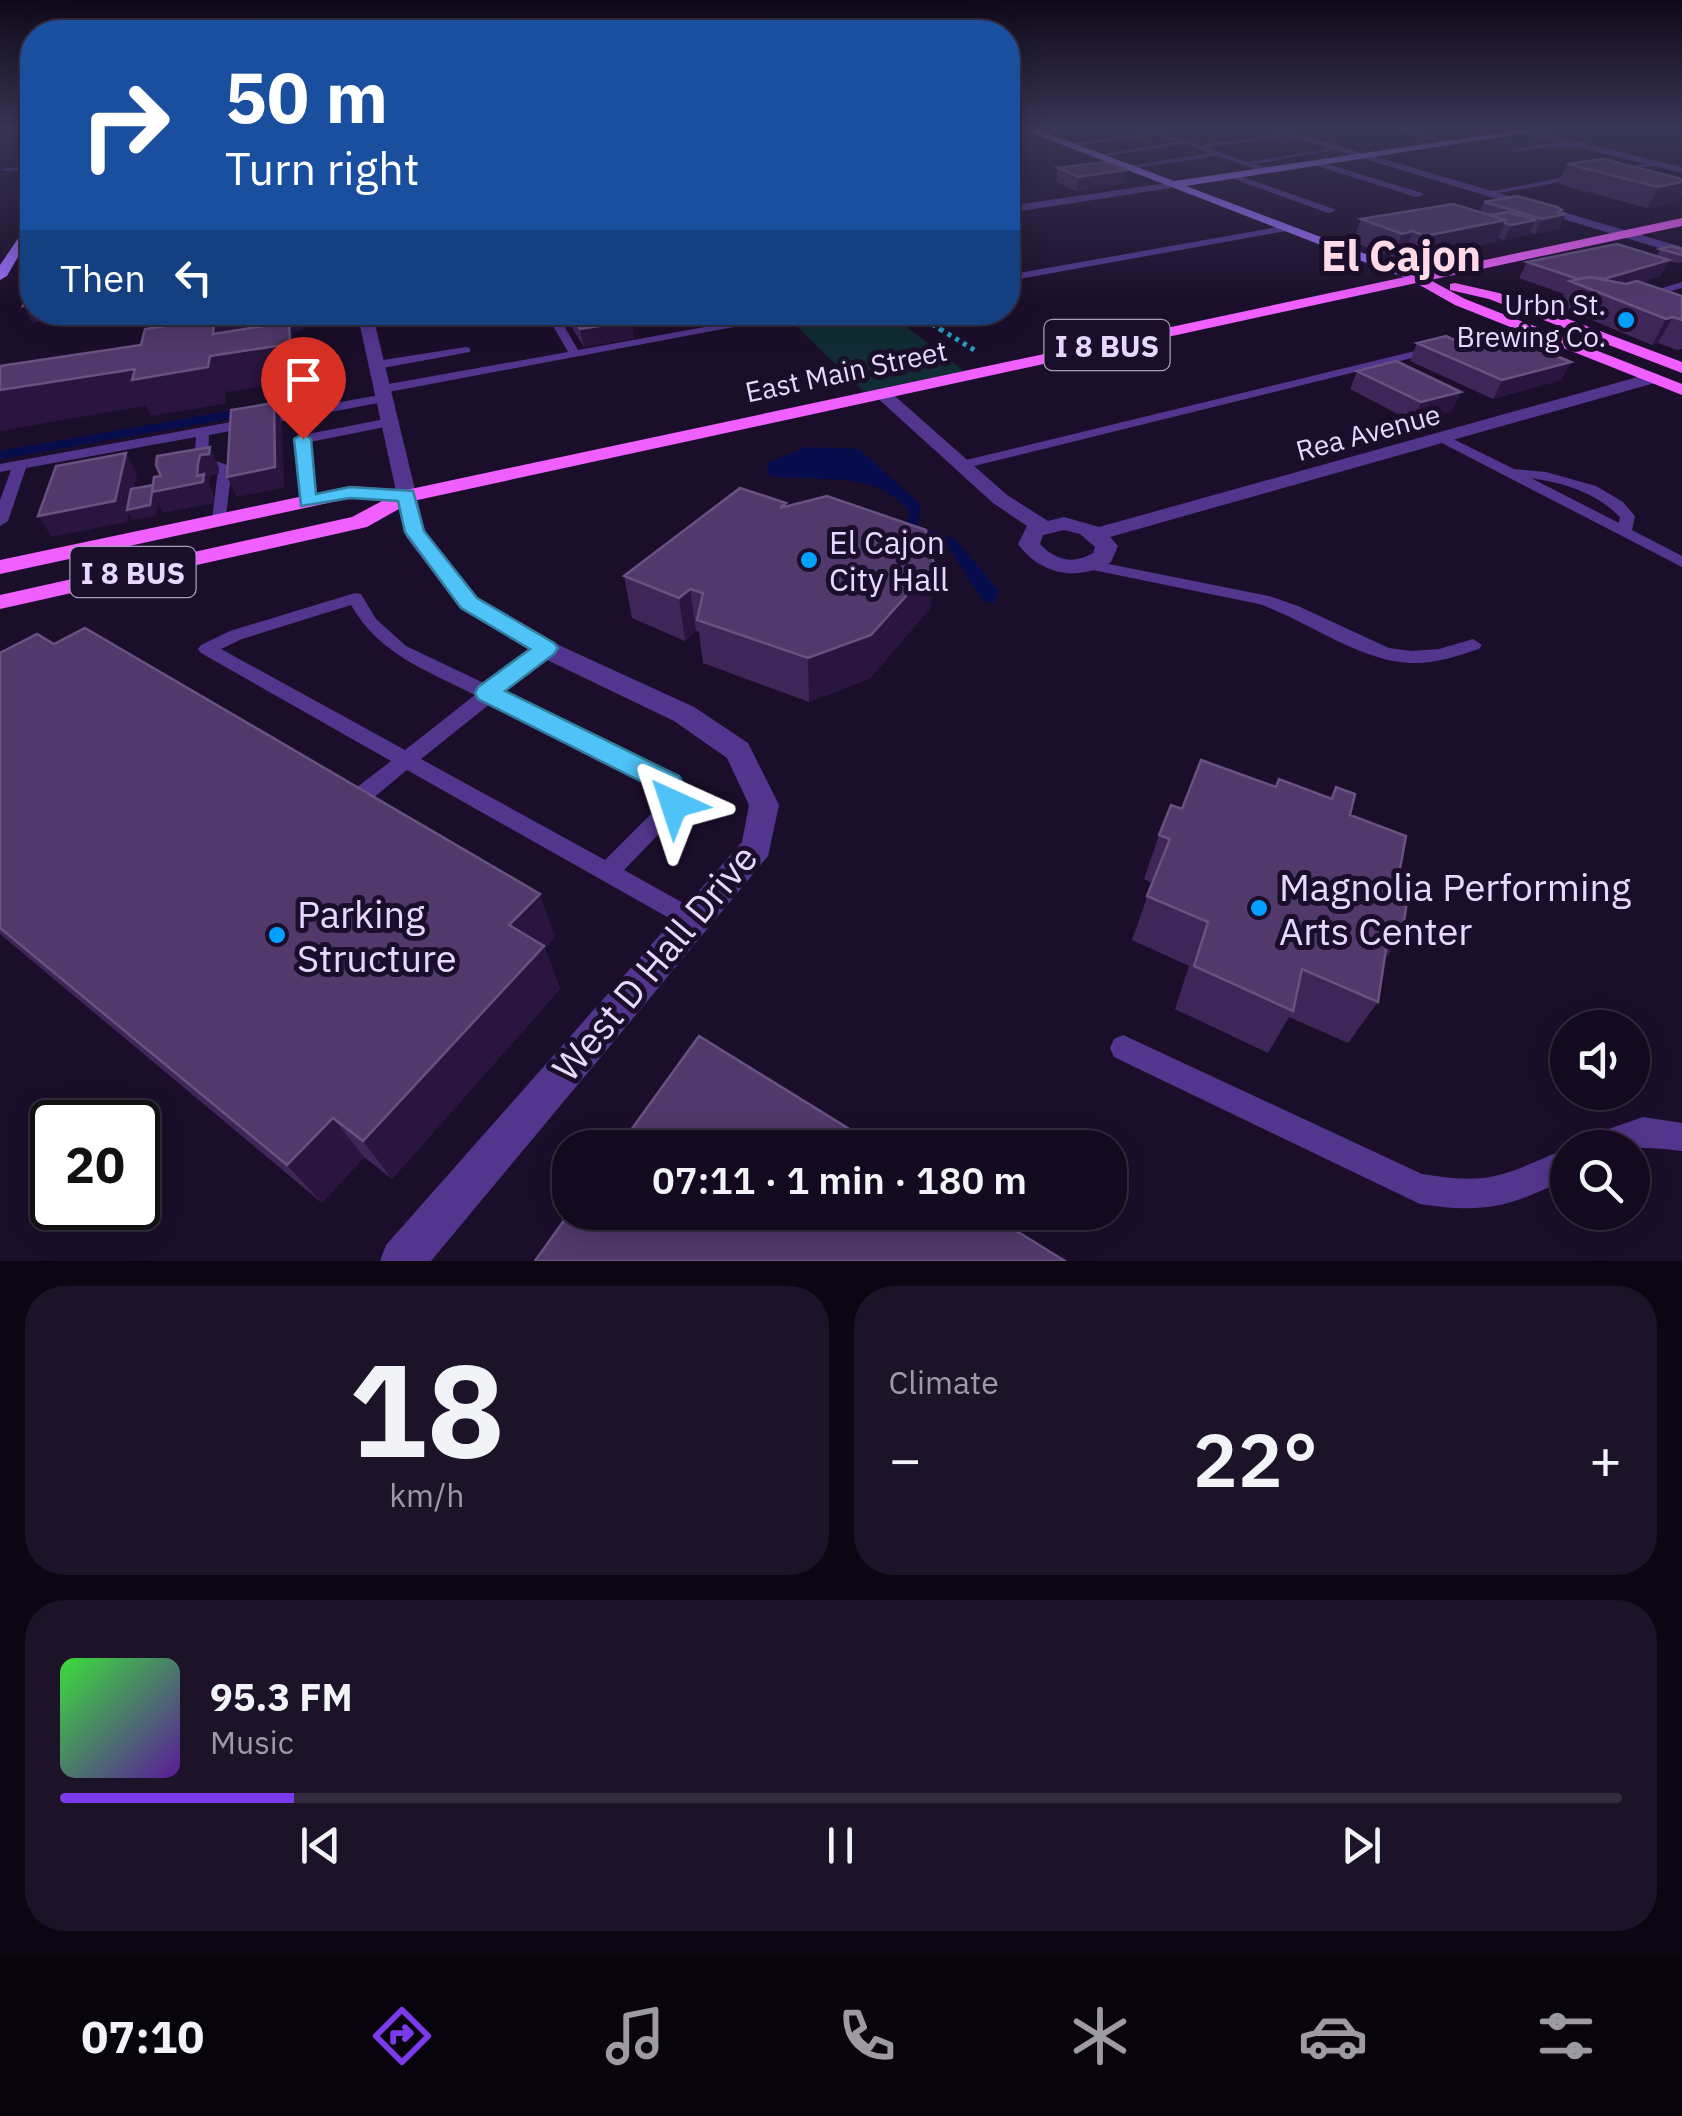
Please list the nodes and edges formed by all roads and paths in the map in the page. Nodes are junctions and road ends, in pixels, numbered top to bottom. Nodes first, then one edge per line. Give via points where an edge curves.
1 (1164, 185) edge
2 (1175, 185) edge
3 (1259, 185) edge
4 (1387, 185) edge
5 (1460, 185) edge
6 (1533, 185) edge
7 (1167, 186) junction
8 (1487, 193) junction
9 (1419, 195) dead end
10 (1020, 208) edge
11 (1331, 210) dead end
12 (1682, 222) edge
13 (1283, 229) junction
14 (1626, 234) junction
15 (8, 248) edge
16 (1682, 250) edge
17 (0, 276) edge
18 (1020, 276) edge
19 (1416, 278) junction
20 (1682, 285) edge
21 (1634, 297) edge
22 (367, 325) edge
23 (558, 325) edge
24 (722, 325) edge
25 (932, 325) edge
26 (1522, 328) junction
27 (466, 350) dead end
28 (575, 354) junction
29 (377, 365) junction
30 (1003, 368) junction
31 (1682, 368) edge
32 (1652, 378) junction
33 (1682, 378) edge
34 (1682, 390) edge
35 (384, 393) junction
36 (882, 394) junction
37 (390, 422) junction
38 (203, 432) junction
39 (1445, 439) junction
40 (20, 465) junction
41 (962, 465) junction
42 (0, 468) edge
43 (406, 496) junction
44 (307, 502) junction
45 (220, 520) junction
46 (0, 521) edge
47 (1042, 526) junction
48 (1098, 534) junction
49 (1682, 562) edge
50 (1089, 565) junction
51 (0, 567) edge
52 (0, 602) edge
53 (1473, 645) dead end
54 (546, 648) junction
55 (487, 693) junction
56 (405, 759) junction
57 (329, 822) edge
58 (608, 872) junction
59 (693, 920) junction
60 (1123, 1048) dead end
61 (1650, 1132) edge
62 (1682, 1136) edge
63 (1550, 1171) edge
64 (402, 1261) edge

1 - 7 main road
2 - 7 main road
3 - 11 lane
4 - 9 lane
5 - 8 street
6 - 8 lane
7 - 10 street
7 - 13 main road
8 - 14 street
12 - 14 main road, I 8 BUS
13 - 18 lane
13 - 19 main road
14 - 16 street
14 - 19 main road, I 8 BUS
15 - 17 main road
19 - 26 main road
19 - 30 main road, East Main Street / I 8 BUS
19 - 31 main road via 1494,296
20 - 21 lane
22 - 29 street, West D Hall Drive
23 - 28 lane
24 - 28 lane
25 - 30 path
26 - 32 main road
26 - 41 lane
27 - 29 lane
28 - 35 lane
29 - 35 street, West D Hall Drive
30 - 36 main road, East Main Street / I 8 BUS
32 - 33 main road
32 - 34 main road
32 - 39 street, Rea Avenue
35 - 37 street, West D Hall Drive
35 - 38 lane
36 - 41 street
36 - 43 main road, East Main Street / I 8 BUS
37 - 43 street, West D Hall Drive
37 - 44 lane via 303,439
38 - 40 lane
38 - 45 lane via 201,460 225,467
39 - 48 street, Rea Avenue
39 - 49 lane
40 - 42 lane
40 - 46 lane
41 - 47 street
43 - 44 main road, East Main Street / I 8 BUS via 350,492
43 - 52 main road, East Main Street / I 8 BUS via 359,522
43 - 54 street, West D Hall Drive via 414,532 469,603
44 - 45 main road, East Main Street / I 8 BUS
45 - 51 main road, East Main Street / I 8 BUS
47 - 48 street via 1076,524
47 - 50 street via 1029,544 1040,558
48 - 50 street via 1107,552
50 - 53 lane via 1264,600 1372,651 1451,654
54 - 55 lane
54 - 59 street, West D Hall Drive via 684,714 738,751 764,805 757,847
55 - 56 lane
55 - 56 lane via 400,650 370,623 355,598 206,649
55 - 58 lane via 676,792 674,804
56 - 57 lane
56 - 58 lane
58 - 59 lane
59 - 64 street, West D Hall Drive
60 - 63 lane via 1420,1189 1465,1197 1502,1194
61 - 62 lane

